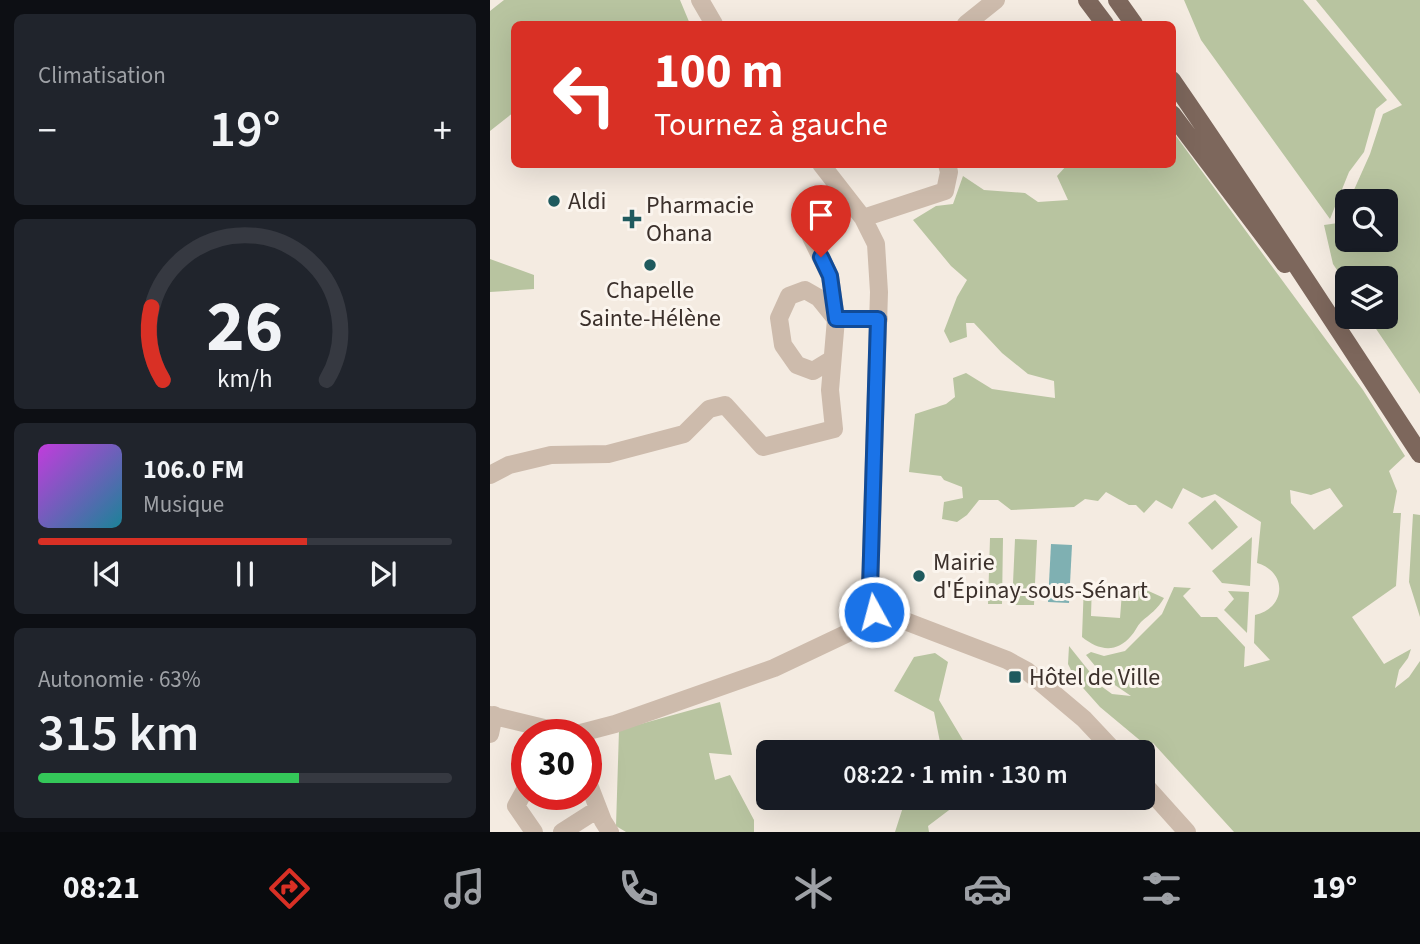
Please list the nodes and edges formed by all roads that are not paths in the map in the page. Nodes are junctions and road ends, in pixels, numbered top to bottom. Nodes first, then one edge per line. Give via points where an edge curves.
1 (700, 0) edge
2 (996, 0) edge
3 (1087, 0) edge
4 (1117, 0) edge
5 (712, 21) edge
6 (969, 21) edge
7 (1103, 21) edge
8 (1132, 21) edge
9 (1176, 86) edge
10 (1176, 119) edge
11 (824, 168) edge
12 (948, 168) edge
13 (863, 218) junction
14 (811, 237) dead end
15 (1324, 309) junction
16 (836, 319) junction
17 (878, 319) junction
18 (831, 360) junction
19 (1420, 454) edge
20 (490, 475) edge
21 (874, 612) junction
22 (492, 715) edge
23 (511, 720) edge
24 (602, 727) edge
25 (490, 734) edge
26 (1104, 740) edge
27 (1155, 796) edge
28 (519, 810) edge
29 (596, 810) edge
30 (599, 810) edge
31 (534, 832) edge
32 (562, 832) edge
33 (610, 832) edge
34 (1187, 832) edge

1 - 5 street
2 - 6 street
3 - 7 main road
4 - 8 main road
9 - 15 main road
10 - 15 main road via 1276,254
11 - 13 street
12 - 13 street via 945,191
13 - 17 street via 876,244
14 - 16 street via 830,276
15 - 19 main road
16 - 17 street
16 - 18 street
16 - 18 street via 819,298 805,290 789,296 779,318 783,345 797,366 813,370
17 - 21 street via 870,589
18 - 20 street via 834,429 763,447 725,405 709,409 684,434 608,454 551,455
21 - 24 street via 869,623 774,668
21 - 26 street via 1027,671
22 - 23 street
22 - 25 street
27 - 34 street
28 - 31 street
29 - 32 street
30 - 33 street

